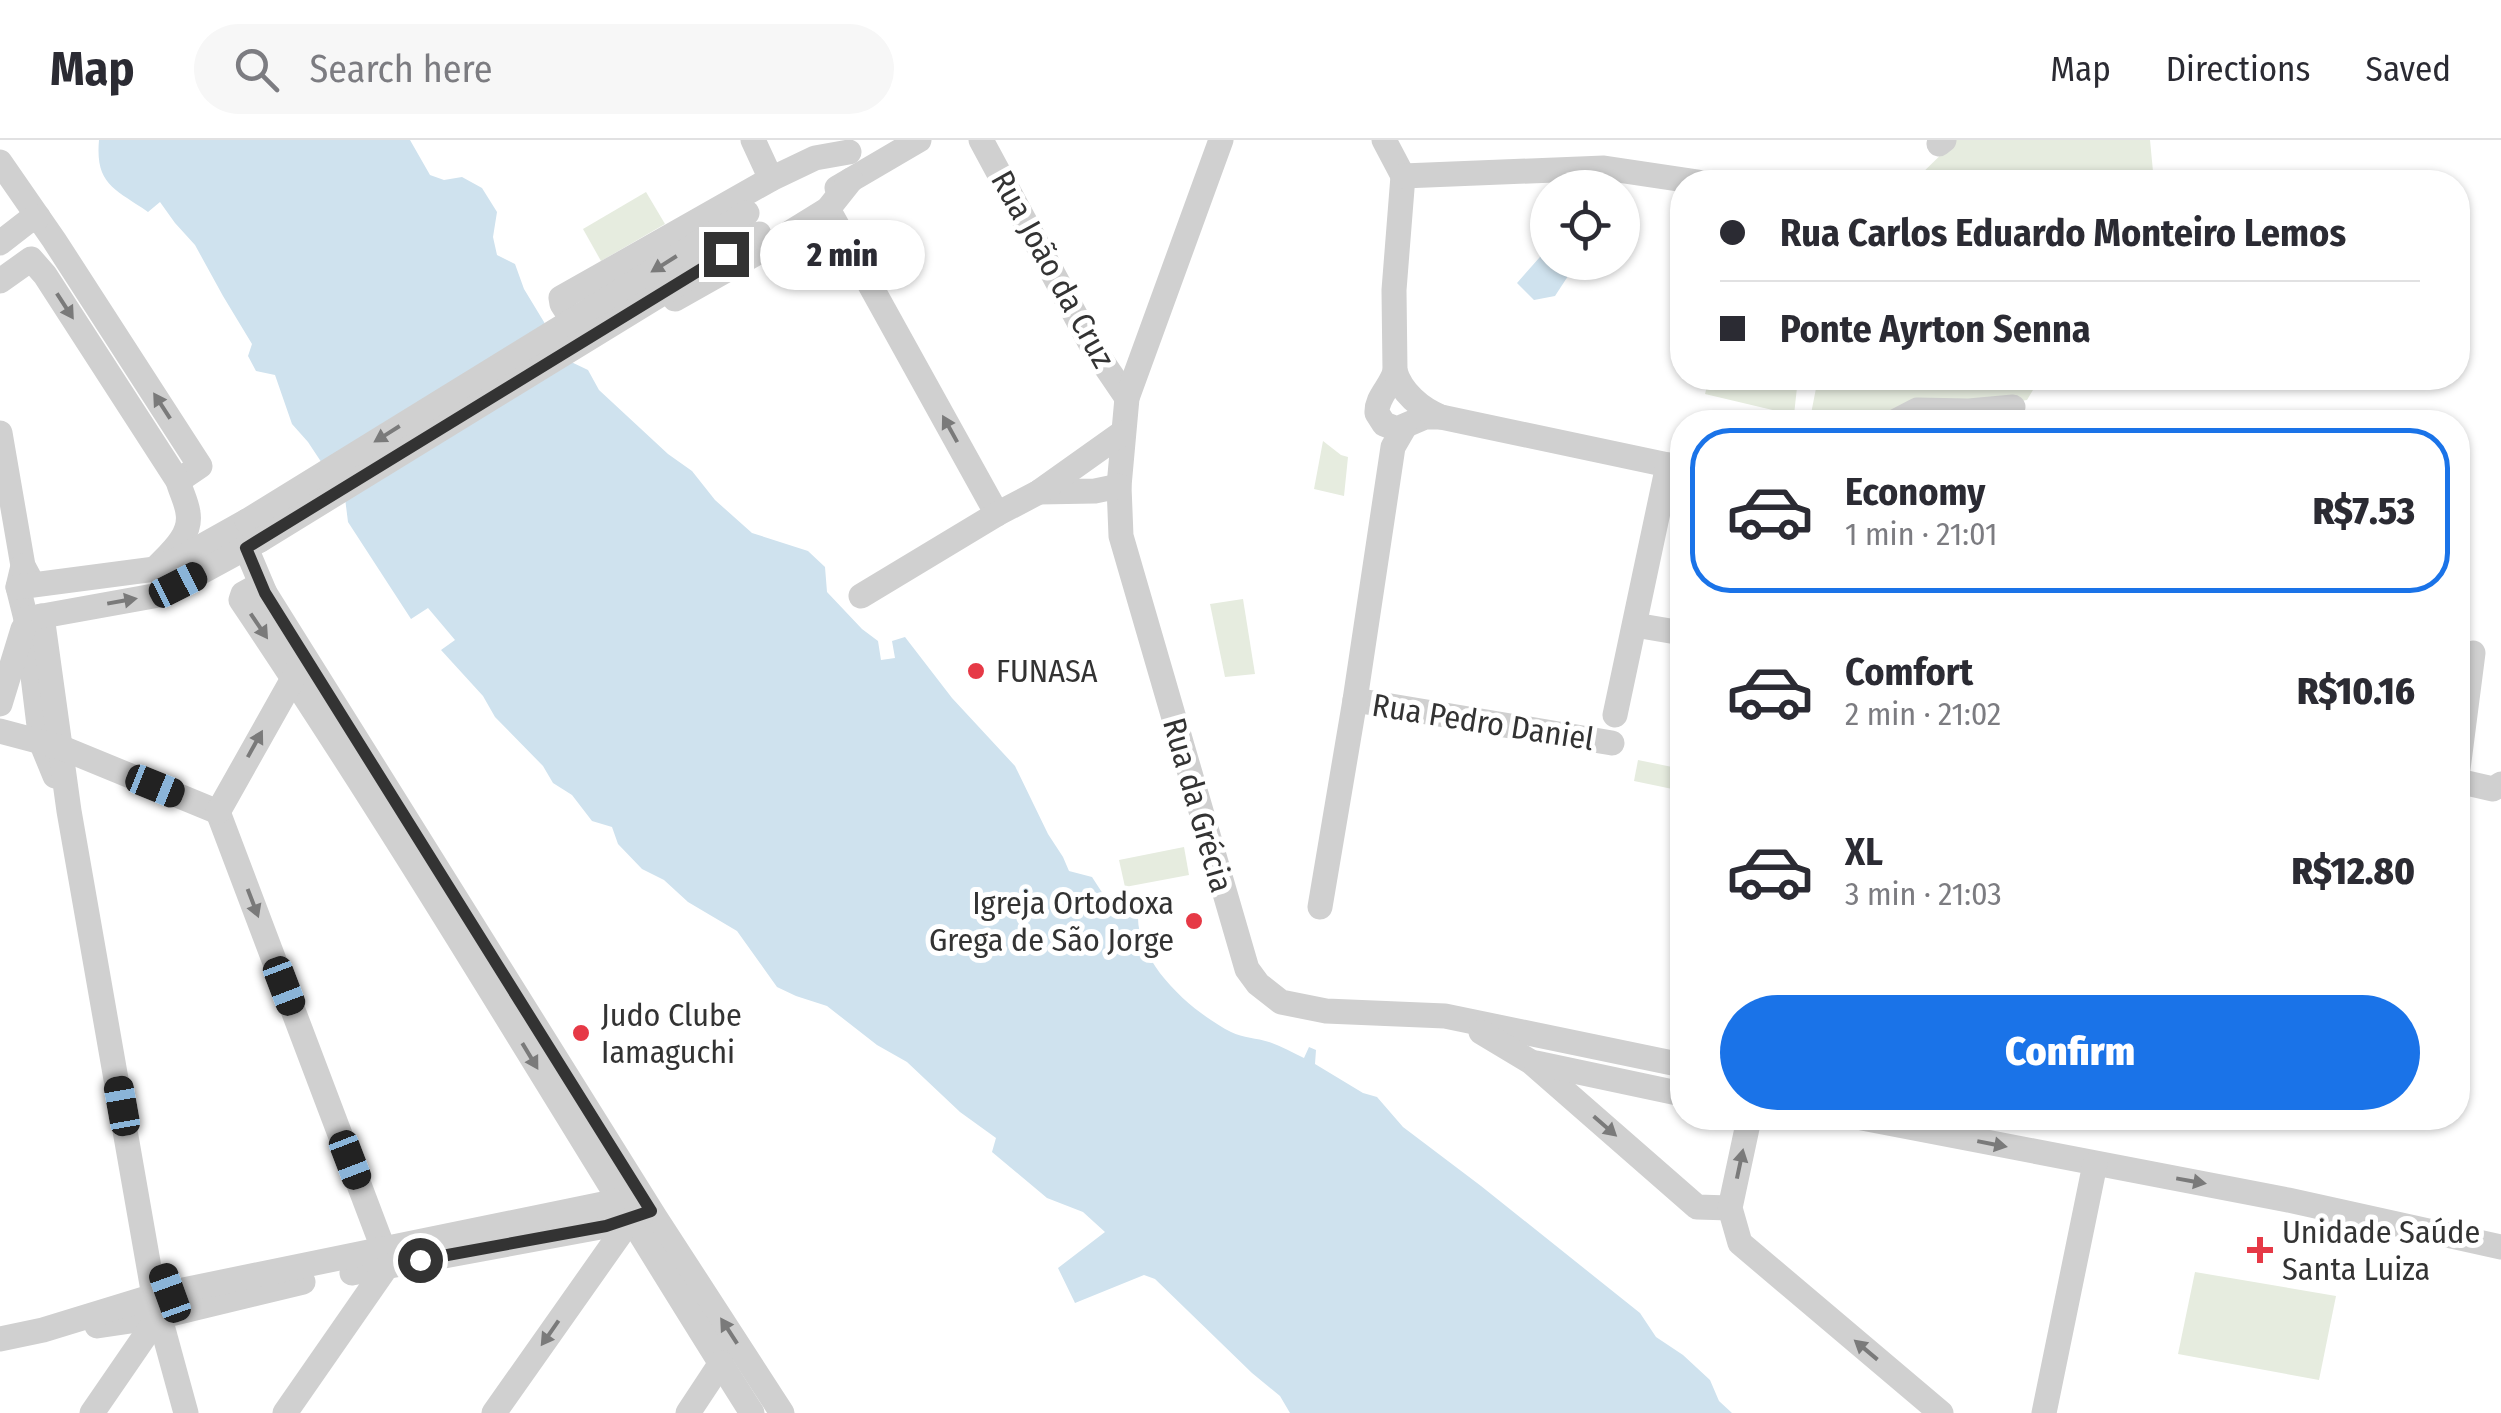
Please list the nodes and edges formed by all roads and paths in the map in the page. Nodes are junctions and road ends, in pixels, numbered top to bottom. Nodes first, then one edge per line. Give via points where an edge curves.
1 (753, 140) edge
2 (919, 140) edge
3 (980, 140) edge
4 (1221, 140) edge
5 (1384, 140) edge
6 (859, 146) edge
7 (0, 162) edge
8 (1403, 176) junction
9 (771, 178) junction
10 (1670, 178) edge
11 (851, 180) junction
12 (828, 210) junction
13 (38, 217) junction
14 (753, 223) junction
15 (4, 231) edge
16 (54, 240) junction
17 (31, 258) junction
18 (0, 282) edge
19 (1122, 390) junction
20 (2013, 407) dead end
21 (1399, 410) junction
22 (1980, 410) edge
23 (1123, 430) junction
24 (0, 433) edge
25 (1670, 465) edge
26 (178, 482) junction
27 (1118, 486) junction
28 (1670, 486) edge
29 (1038, 492) junction
30 (998, 514) junction
31 (251, 536) junction
32 (155, 568) junction
33 (25, 579) junction
34 (860, 596) dead end
35 (34, 617) junction
36 (1635, 625) junction
37 (1670, 630) edge
38 (299, 667) junction
39 (1355, 700) junction
40 (0, 704) edge
41 (1615, 715) dead end
42 (0, 731) edge
43 (1612, 743) dead end
44 (50, 745) junction
45 (2470, 783) edge
46 (2501, 784) edge
47 (218, 812) junction
48 (1320, 907) dead end
49 (1444, 1016) junction
50 (1532, 1062) junction
51 (1670, 1063) edge
52 (1670, 1091) edge
53 (1747, 1130) edge
54 (1923, 1130) edge
55 (2095, 1164) junction
56 (635, 1207) junction
57 (1730, 1208) junction
58 (586, 1230) junction
59 (2501, 1247) edge
60 (606, 1253) junction
61 (385, 1257) junction
62 (346, 1274) junction
63 (164, 1305) junction
64 (355, 1310) junction
65 (113, 1324) junction
66 (42, 1330) junction
67 (0, 1339) edge
68 (133, 1353) junction
69 (721, 1364) junction
70 (183, 1401) edge
71 (92, 1413) edge
72 (285, 1413) edge
73 (494, 1413) edge
74 (688, 1413) edge
75 (752, 1413) edge
76 (782, 1413) edge
77 (1941, 1413) edge
78 (2044, 1413) edge

1 - 9 street
2 - 11 street
3 - 19 street, Rua João da Cruz
4 - 19 street via 1146,344
5 - 8 street
6 - 9 street
6 - 14 street
7 - 13 street
8 - 10 street via 1604,168
8 - 21 street via 1394,290
9 - 12 street via 561,298 591,348
11 - 12 street
11 - 14 street
30 -> 12 street
13 - 15 street
13 - 16 street
14 - 31 street, bridge
16 - 17 street
26 -> 16 street via 200,466 196,450
17 - 18 street
17 -> 26 street
19 - 23 street, Rua da Grécia
20 - 22 street
21 - 25 street
21 - 39 street
23 - 27 street, Rua da Grécia
23 - 29 street
24 - 33 street
26 - 32 street via 188,526
27 - 29 street
27 - 49 street, Rua da Grécia via 1121,536 1247,969 1281,1002 1326,1011
28 - 36 street
29 - 30 street
30 - 34 street
31 - 32 street
35 -> 31 street via 159,594
31 - 38 street via 265,593 252,589 242,600
32 - 33 street
33 - 35 street
35 - 40 street
35 - 44 street
36 - 37 street
36 - 41 street
47 -> 38 street
38 - 56 street
39 - 43 street, Rua Pedro Daniel
39 - 48 street
42 - 44 street
44 - 47 street
44 - 63 street via 69,811 141,1216
45 - 46 street via 2493,789
47 -> 61 street
49 - 50 street
49 - 51 street
50 - 52 street
50 -> 57 street via 1697,1207
57 -> 53 street
54 -> 55 street
55 -> 59 street
55 - 78 street
56 - 58 street
56 - 60 street
56 - 61 street
56 - 69 street
76 -> 56 street
77 -> 57 street via 1740,1243
58 - 60 street via 606,1240
58 - 61 street
60 -> 73 street
61 - 62 street
61 - 63 street
61 - 64 street
62 - 63 street
62 - 64 street
63 - 65 street
63 - 66 street
63 - 68 street
63 - 70 street
64 - 72 street
65 - 66 street
65 - 68 street via 132,1338
66 - 67 street
68 - 71 street
69 - 74 street
69 - 75 street

